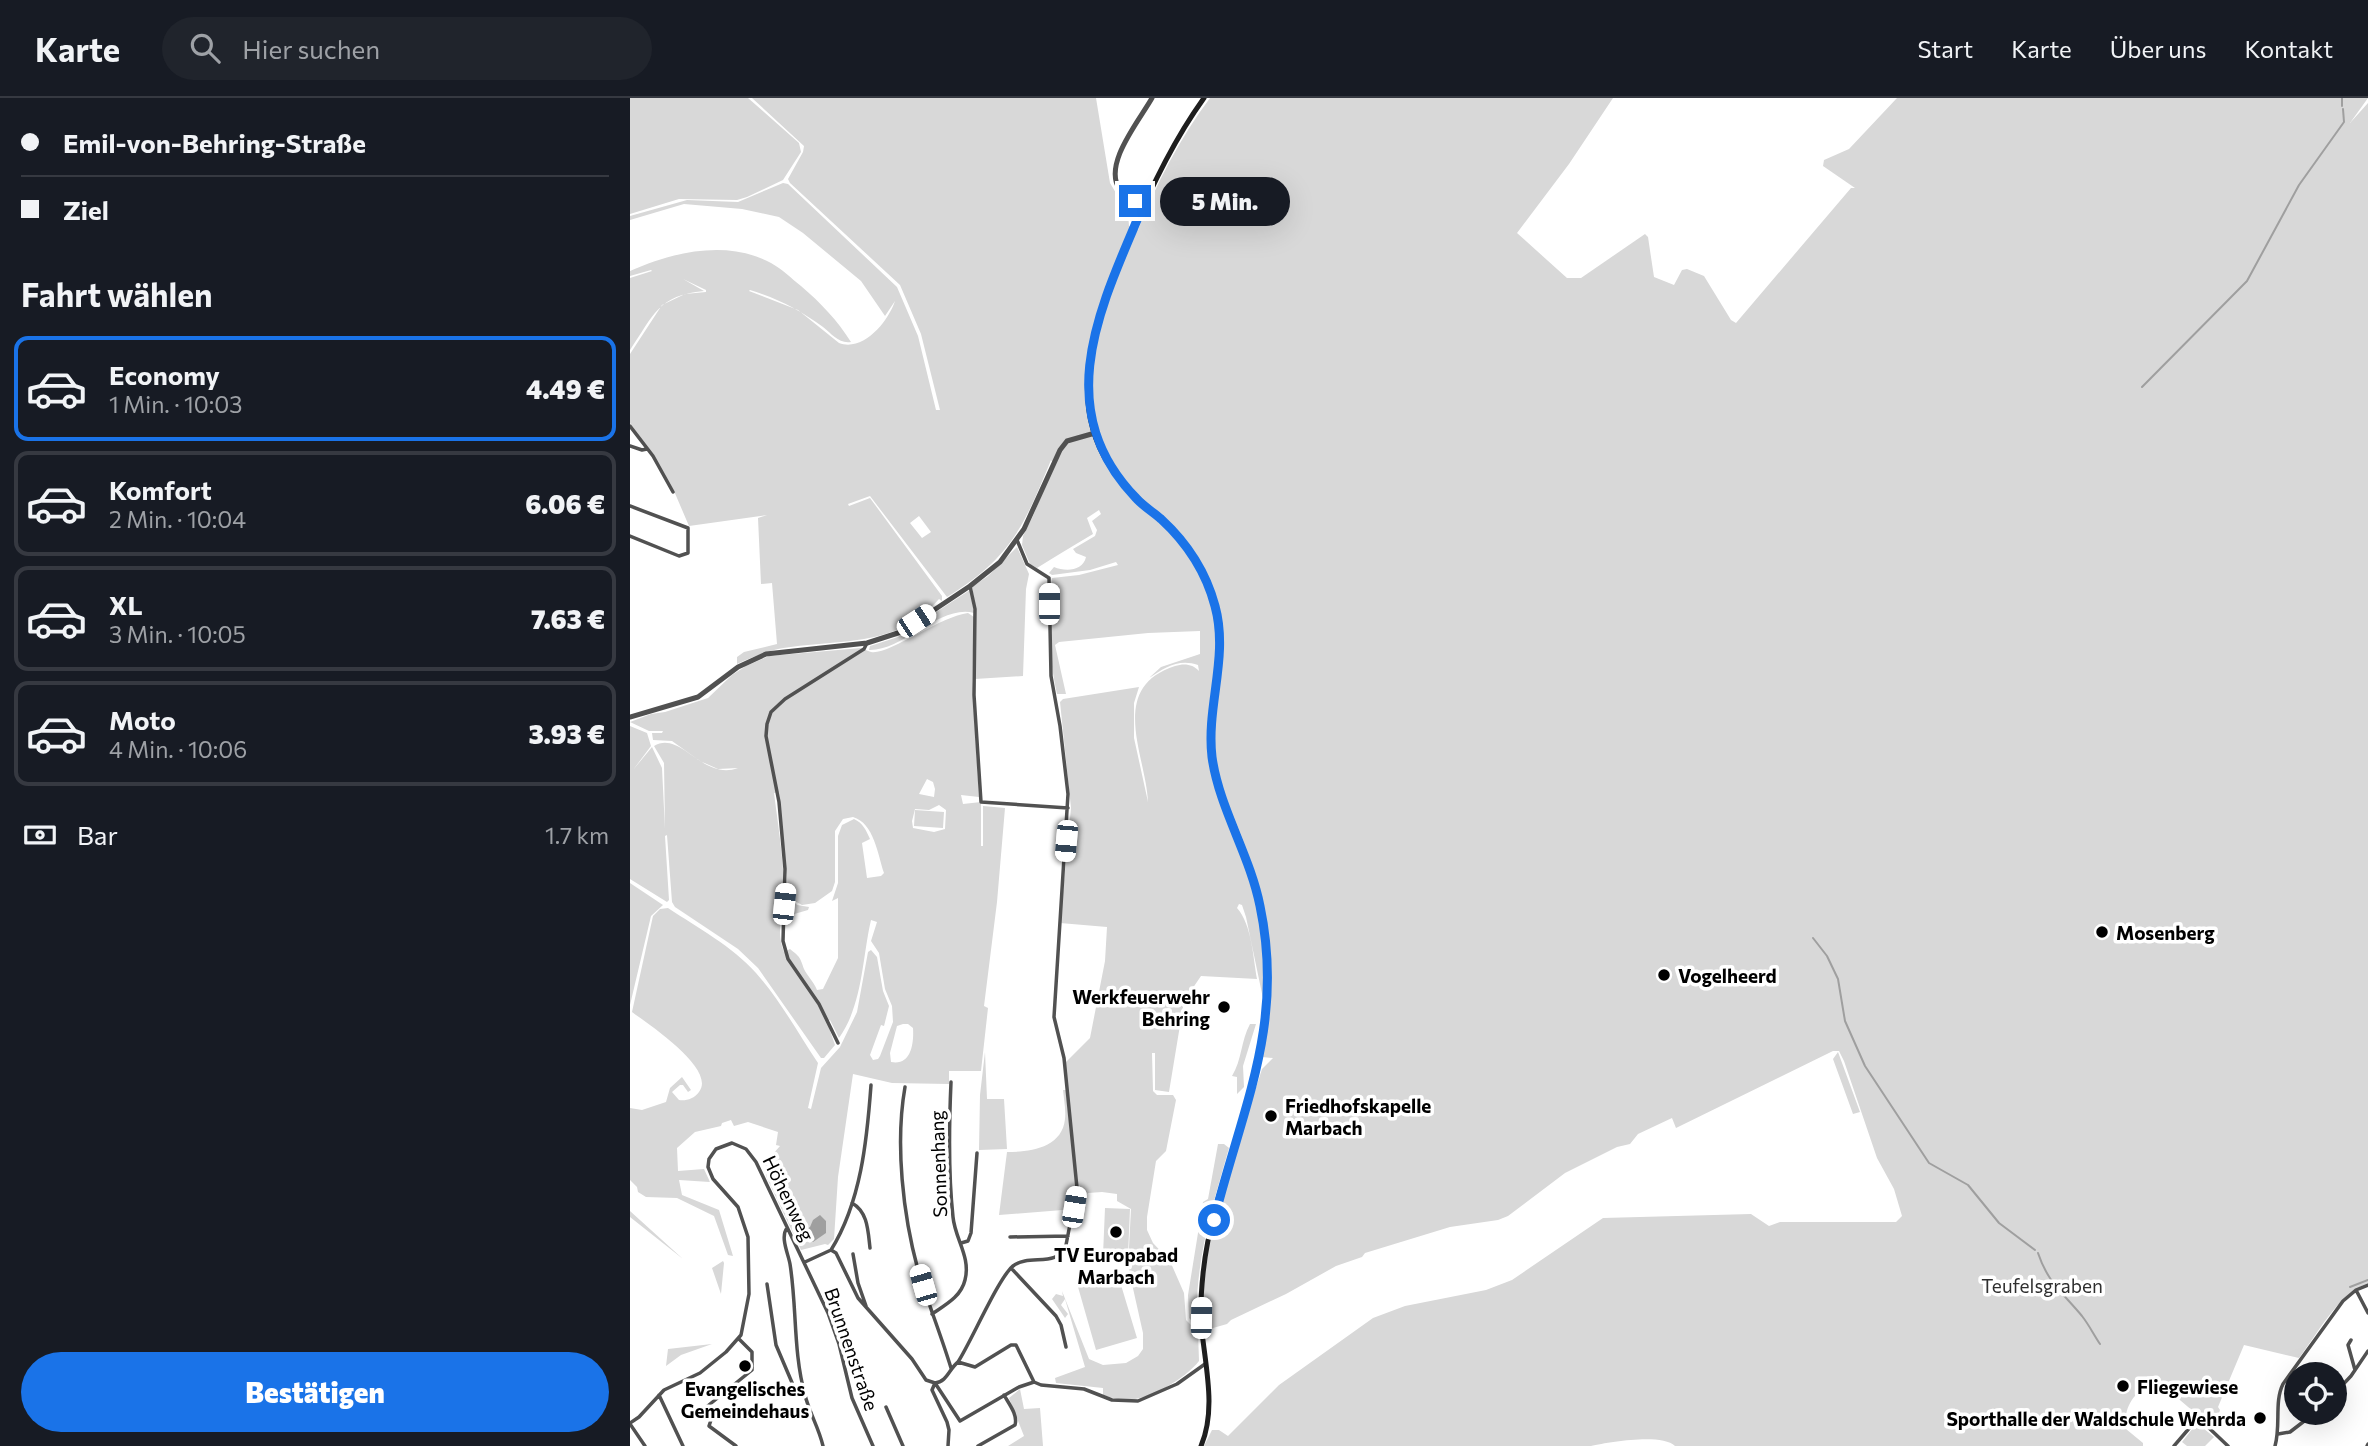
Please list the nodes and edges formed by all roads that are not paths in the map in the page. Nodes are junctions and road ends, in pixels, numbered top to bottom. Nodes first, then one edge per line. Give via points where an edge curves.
1 (1152, 98) edge
2 (1204, 98) edge
3 (1152, 188) junction
4 (1127, 197) junction
5 (1143, 206) junction
6 (630, 426) edge
7 (1095, 433) junction
8 (630, 446) edge
9 (647, 449) junction
10 (673, 492) dead end
11 (630, 506) edge
12 (630, 536) edge
13 (1017, 540) junction
14 (970, 586) junction
15 (867, 643) junction
16 (630, 717) edge
17 (1068, 808) junction
18 (838, 1043) dead end
19 (951, 1082) dead end
20 (871, 1085) dead end
21 (905, 1087) dead end
22 (977, 1153) dead end
23 (852, 1203) junction
24 (787, 1228) junction
25 (1068, 1236) junction
26 (1010, 1237) dead end
27 (961, 1243) junction
28 (870, 1248) dead end
29 (831, 1250) junction
30 (852, 1254) dead end
31 (805, 1262) junction
32 (1011, 1268) junction
33 (767, 1284) dead end
34 (2368, 1285) edge
35 (2356, 1290) junction
36 (866, 1306) junction
37 (2368, 1313) edge
38 (932, 1314) junction
39 (739, 1339) junction
40 (2351, 1340) dead end
41 (1066, 1347) dead end
42 (2368, 1351) edge
43 (958, 1362) junction
44 (1205, 1364) junction
45 (951, 1368) junction
46 (2355, 1370) junction
47 (2347, 1379) edge
48 (1034, 1382) junction
49 (934, 1383) junction
50 (659, 1395) junction
51 (1004, 1395) junction
52 (805, 1397) junction
53 (886, 1407) dead end
54 (2191, 1411) dead end
55 (699, 1413) dead end
56 (2199, 1418) junction
57 (711, 1420) dead end
58 (630, 1424) edge
59 (2299, 1425) edge
60 (2278, 1434) junction
61 (645, 1446) edge
62 (683, 1446) edge
63 (736, 1446) edge
64 (823, 1446) edge
65 (873, 1446) edge
66 (903, 1446) edge
67 (947, 1446) edge
68 (978, 1446) edge
69 (1201, 1446) edge
70 (2174, 1446) edge
71 (2228, 1446) edge
72 (2275, 1446) edge

1 - 4 street via 1115,165 1116,181
2 - 3 main road
3 - 4 street
3 - 5 main road
4 - 5 street
5 - 7 main road via 1108,288 1090,354 1087,395
6 - 9 street
7 - 13 street via 1067,441 1060,450
7 - 44 main road via 1126,488 1188,548 1206,581 1221,650 1212,714 1213,760 1249,866 1265,932 1264,1039 1205,1257 1201,1318
8 - 9 street
9 - 10 street
11 - 12 street via 688,528 688,553 682,556
13 - 14 street via 1000,562
13 - 17 street via 1027,564 1049,578 1049,653
14 - 15 street via 901,632
14 - 17 street via 975,609 974,695 981,802
15 - 16 street via 766,654 738,667 698,697
15 - 18 street via 785,699 766,724 785,869 783,941 788,959 819,1004
17 - 25 street via 1054,1017 1077,1188
19 - 27 street, Sonnenhang via 949,1162 953,1217
20 - 23 street
21 - 38 street via 906,1210
22 - 27 street, Sonnenhang via 971,1233
23 - 28 street via 863,1214
23 - 29 street
24 - 31 street, Höhenweg
24 - 39 street, Höhenweg via 750,1153 732,1143 716,1149 709,1161 710,1174 738,1208 748,1237 749,1298
24 - 52 street via 784,1236
25 - 26 street
25 - 32 street via 1063,1253 1056,1258 1028,1260
27 - 38 street, Sonnenhang via 967,1268 963,1286
29 - 31 street
29 - 36 street
30 - 36 street
31 - 65 street, Brunnenstraße via 834,1328 852,1398
32 - 41 street via 1056,1316
32 - 43 street
33 - 52 street via 776,1345 796,1392
34 - 35 street
35 - 37 street
35 - 60 street via 2343,1301 2283,1384
36 - 49 street via 926,1380
38 - 45 street
39 - 50 street via 700,1373
39 - 55 street via 752,1352 752,1370
40 - 46 street via 2348,1345
42 - 46 street
43 - 45 street
43 - 48 street via 975,1367 1016,1345
44 - 48 street via 1177,1384 1138,1401 1112,1400 1084,1389
44 - 69 main road via 1209,1409
45 - 49 street via 946,1378
46 - 47 street
48 - 51 street
49 - 51 street via 958,1421
49 - 67 street via 932,1390 949,1430
50 - 58 street
50 - 62 street
51 - 68 street via 1017,1420 1015,1425
52 - 64 street
53 - 66 street
54 - 56 street
56 - 70 street
56 - 71 street
57 - 63 street via 709,1426
58 - 61 street
59 - 60 street
60 - 72 street

